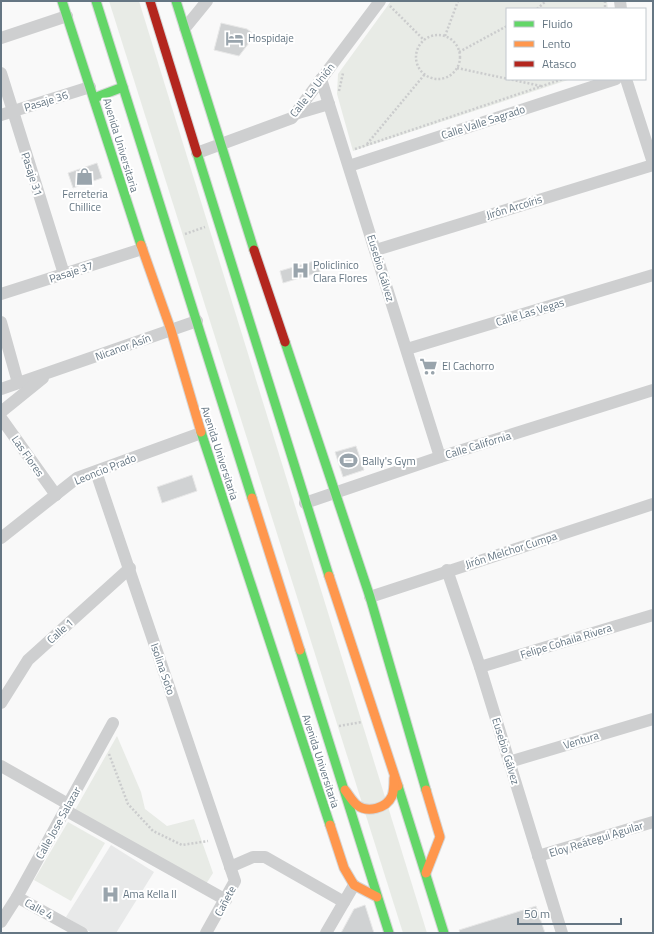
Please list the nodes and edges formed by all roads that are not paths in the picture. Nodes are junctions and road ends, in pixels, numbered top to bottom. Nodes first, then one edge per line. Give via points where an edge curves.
1 (62, 1) edge
2 (96, 1) edge
3 (150, 1) edge
4 (176, 1) edge
5 (207, 1) edge
6 (385, 4) edge
7 (67, 16) junction
8 (185, 28) junction
9 (1, 38) edge
10 (1, 73) edge
11 (321, 79) junction
12 (613, 80) edge
13 (626, 80) edge
14 (123, 86) junction
15 (92, 92) junction
16 (329, 104) junction
17 (7, 113) edge
18 (295, 114) junction
19 (222, 145) junction
20 (197, 153) junction
21 (653, 164) edge
22 (349, 166) junction
23 (142, 249) junction
24 (376, 250) junction
25 (64, 274) junction
26 (653, 275) edge
27 (1, 294) edge
28 (197, 321) junction
29 (1, 322) edge
30 (171, 330) junction
31 (407, 349) junction
32 (49, 374) junction
33 (18, 383) junction
34 (1, 389) edge
35 (653, 390) edge
36 (1, 412) edge
37 (1, 418) edge
38 (201, 433) junction
39 (440, 457) junction
40 (96, 472) junction
41 (335, 493) junction
42 (56, 495) junction
43 (305, 503) junction
44 (653, 504) edge
45 (1, 538) edge
46 (130, 568) junction
47 (447, 570) junction
48 (370, 597) junction
49 (653, 615) edge
50 (480, 667) junction
51 (1, 703) edge
52 (653, 719) edge
53 (113, 723) dead end
54 (509, 762) junction
55 (1, 766) edge
56 (394, 778) junction
57 (344, 789) junction
58 (66, 807) junction
59 (653, 822) edge
60 (538, 856) junction
61 (230, 867) junction
62 (426, 873) junction
63 (354, 885) junction
64 (17, 897) junction
65 (377, 897) junction
66 (226, 900) junction
67 (344, 902) junction
68 (1, 922) edge
69 (82, 933) edge
70 (206, 933) edge
71 (326, 933) edge
72 (389, 933) edge
73 (444, 933) edge
74 (562, 933) edge

1 - 7 main road, Avenida Universitaria
2 - 14 main road, Avenida Universitaria
3 - 20 main road
4 - 8 main road
5 - 8 street
6 - 11 street, Calle La Unión
7 - 9 street
7 - 15 main road, Avenida Universitaria
8 - 19 main road
10 - 17 street, Pasaje 31
11 - 16 street, Eusebio Gálvez
11 - 18 street, Calle La Unión
12 - 22 street, Calle Valle Sagrado
13 - 21 street
14 - 15 main road
14 - 28 main road, Avenida Universitaria
15 - 17 street, Pasaje 36
15 - 23 main road, Avenida Universitaria
16 - 18 street
16 - 22 street, Eusebio Gálvez
17 - 25 street, Pasaje 31
18 - 19 street, Calle La Unión via 292,118
19 - 20 street, Calle La Unión
19 - 41 main road via 261,272
20 - 43 main road
21 - 24 street, Jirón Arcoíris
22 - 24 street, Eusebio Gálvez
23 - 25 street, Pasaje 37
23 - 30 main road, Avenida Universitaria
24 - 31 street, Eusebio Gálvez
25 - 27 street, Pasaje 37
26 - 31 street, Calle Las Vegas
28 - 30 street, Nicanor Asín
28 - 57 main road, Avenida Universitaria
29 - 33 street
30 - 32 street, Nicanor Asín
30 - 38 main road, Avenida Universitaria
31 - 39 street, Eusebio Gálvez
32 - 33 street, Nicanor Asín
32 - 36 street, Nicanor Asín
33 - 34 street, Nicanor Asín
35 - 39 street, Calle California
37 - 42 street, Las Flores
38 - 40 street, Leoncio Prado
38 - 63 main road, Avenida Universitaria via 344,868
39 - 41 street, Calle California
40 - 42 street, Leoncio Prado via 77,478
40 - 46 street, Isolina Soto
41 - 43 street, Calle California
41 - 48 main road
42 - 45 street, Leoncio Prado
43 - 56 main road
44 - 47 street, Jirón Melchor Cumpa
46 - 51 street, Calle 1 via 28,660
46 - 61 street, Isolina Soto
47 - 48 street, Jirón Melchor Cumpa
47 - 50 street, Eusebio Gálvez
48 - 62 main road via 440,837
49 - 50 street, Felipe Cohaila Rivera
50 - 54 street, Eusebio Gálvez
52 - 54 street, Ventura
53 - 58 street, Calle Jose Salazar
54 - 60 street, Eusebio Gálvez
55 - 58 street
56 - 57 main road via 393,795 389,802 379,807 368,809 358,806
56 - 62 main road
57 - 65 main road, Avenida Universitaria
58 - 64 street, Calle Jose Salazar
58 - 66 street
59 - 60 street, Eloy Reátegui Aguilar
60 - 74 street, Eusebio Gálvez
61 - 66 street, Cañete via 235,881
61 - 67 street via 253,857 265,856
62 - 73 main road
63 - 65 main road
63 - 67 street
64 - 68 street, Calle Jose Salazar
64 - 69 street, Calle 4
65 - 72 main road, Avenida Universitaria
66 - 70 street, Cañete
67 - 71 street

